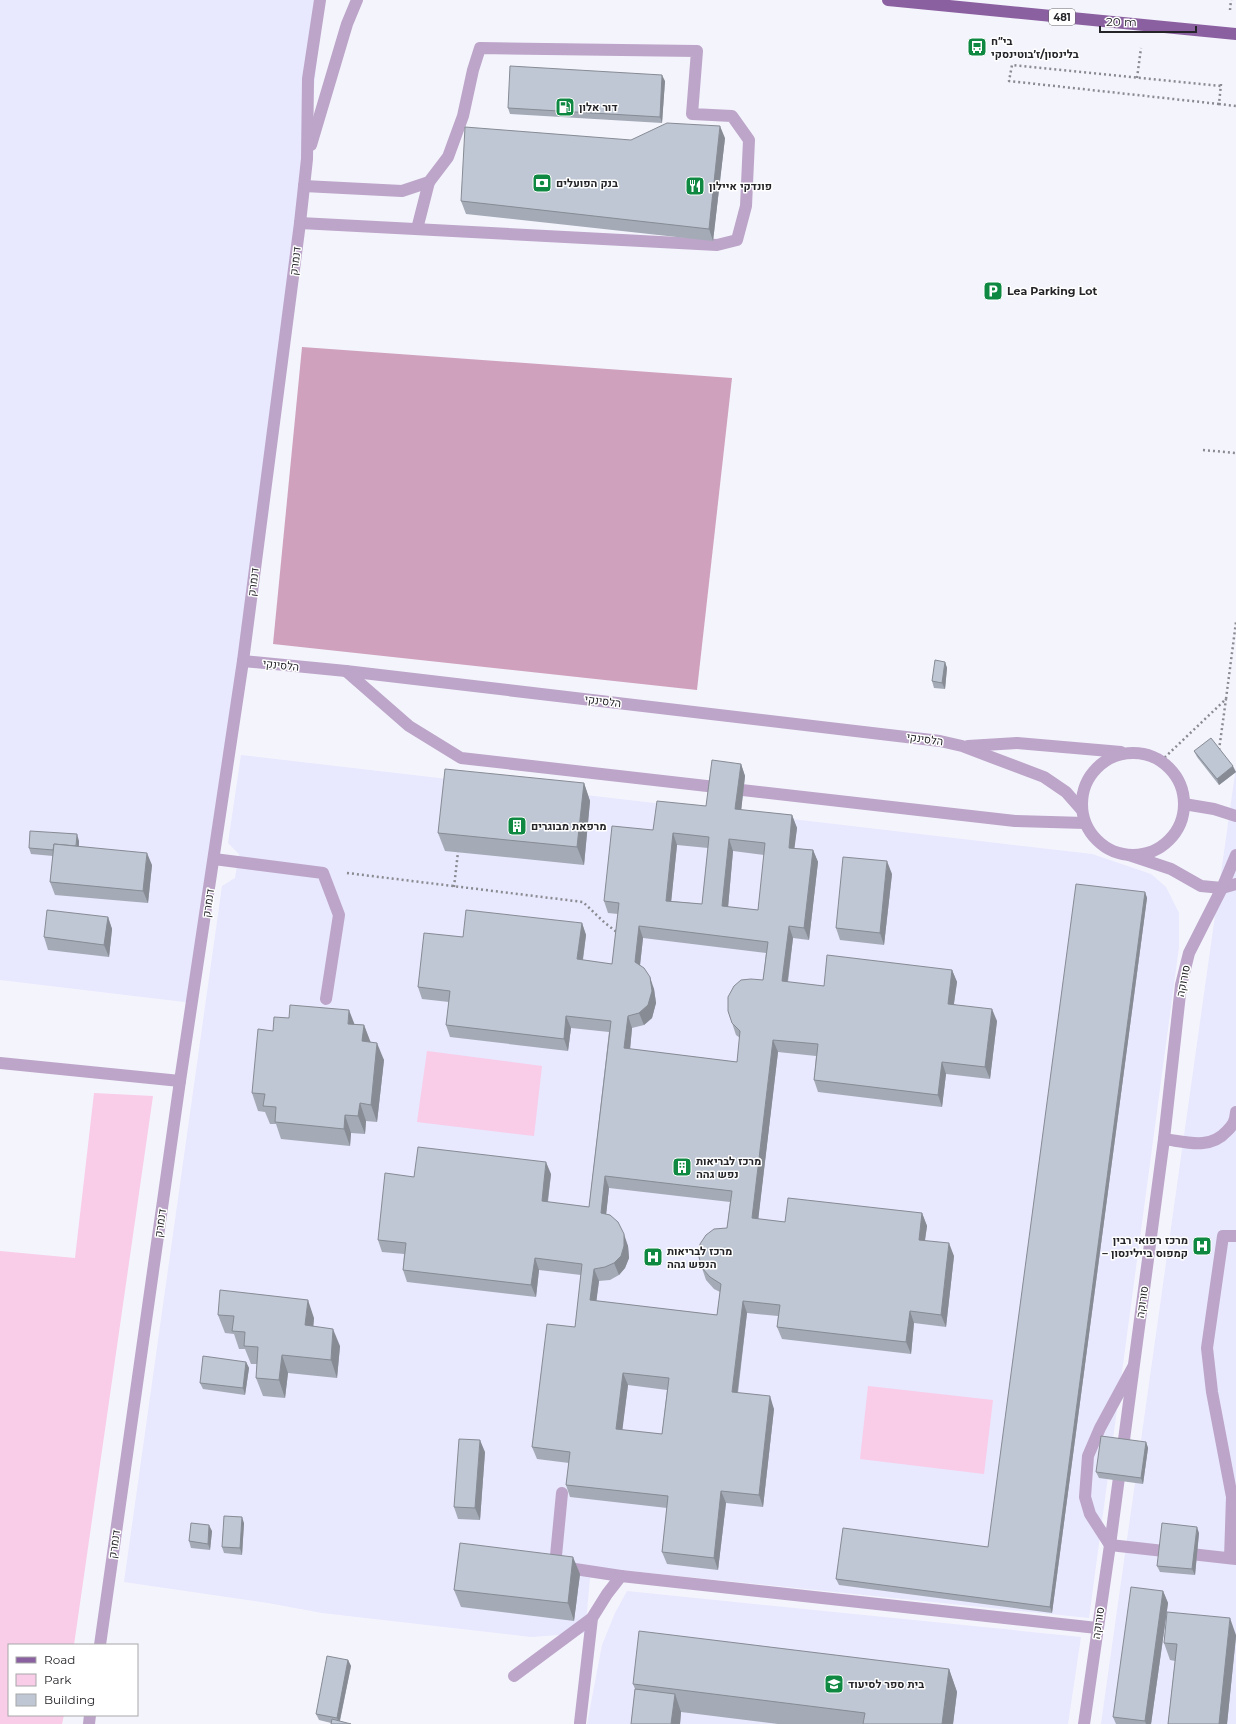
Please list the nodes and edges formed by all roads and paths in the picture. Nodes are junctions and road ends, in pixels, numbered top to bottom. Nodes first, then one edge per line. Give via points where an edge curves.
1 (320, 0) edge
2 (357, 0) edge
3 (888, 0) edge
4 (1231, 0) edge
5 (1230, 10) dead end
6 (1143, 25) junction
7 (1236, 34) edge
8 (1137, 78) junction
9 (1219, 104) junction
10 (1236, 106) edge
11 (307, 159) junction
12 (429, 182) junction
13 (304, 186) junction
14 (300, 223) junction
15 (416, 229) junction
16 (1203, 450) dead end
17 (1236, 453) edge
18 (1236, 622) edge
19 (243, 661) junction
20 (346, 672) junction
21 (1226, 699) junction
22 (962, 746) junction
23 (1219, 751) edge
24 (1129, 752) junction
25 (1162, 761) junction
26 (1184, 804) junction
27 (1081, 810) junction
28 (1236, 816) edge
29 (1084, 823) junction
30 (458, 852) edge
31 (1129, 855) junction
32 (1236, 855) edge
33 (214, 859) junction
34 (340, 872) dead end
35 (1236, 884) edge
36 (454, 886) junction
37 (1222, 888) junction
38 (621, 934) edge
39 (326, 999) dead end
40 (0, 1063) edge
41 (180, 1081) junction
42 (1236, 1112) edge
43 (1164, 1140) junction
44 (1236, 1236) edge
45 (1134, 1366) junction
46 (562, 1492) dead end
47 (1110, 1546) junction
48 (1233, 1558) edge
49 (621, 1576) junction
50 (592, 1618) junction
51 (1097, 1628) junction
52 (100, 1644) edge
53 (514, 1676) dead end
54 (580, 1723) dead end
55 (1084, 1724) edge

1 - 11 street, דנמרק via 308,79
2 - 11 street, דנמרק via 347,24
3 - 6 main road, 481
4 - 5 path
6 - 7 main road, 481
6 - 8 path
8 - 9 path via 1221,85
8 - 9 path via 1012,65 1009,81
9 - 10 path
11 - 13 street, דנמרק
12 - 13 street via 402,191
12 - 15 street
12 - 15 street via 448,158 463,116 480,48 698,50 692,114 732,116 749,140 746,206 737,240 717,245
13 - 14 street, דנמרק
14 - 15 street
14 - 19 street, דנמרק
16 - 17 path
18 - 21 path
19 - 20 street, הלסינקי
19 - 33 street, דנמרק
20 - 22 street, הלסינקי via 921,738
20 - 29 street via 409,726 461,758 1015,821
21 - 23 path
21 - 25 path
22 - 24 street, הלסינקי via 1017,743
22 - 27 street, הלסינקי via 1044,777 1066,792
24 - 25 street via 1146,754
24 - 27 street via 1113,756 1103,762 1088,777 1082,793
25 - 26 street via 1174,773 1182,788
26 - 28 street
26 - 31 street via 1182,821 1161,847 1146,853
27 - 29 street
29 - 31 street via 1091,835 1102,845 1115,852
30 - 36 path
31 - 37 street via 1172,869 1201,886
32 - 37 street, סורוקה
33 - 39 street via 323,873 339,915
33 - 41 street, דנמרק
34 - 36 path
35 - 37 street
36 - 38 path via 583,902
37 - 43 street, סורוקה via 1189,953 1181,986
40 - 41 street
41 - 52 street, דנמרק
42 - 43 street via 1235,1123 1220,1139 1204,1144
43 - 45 street, סורוקה
44 - 48 street via 1223,1236 1208,1348 1212,1392 1232,1497
45 - 47 street, סורוקה
45 - 47 street via 1100,1428 1088,1456 1085,1497 1090,1514
46 - 49 street via 555,1566
47 - 48 street
47 - 51 street, סורוקה
49 - 50 street
49 - 51 street
50 - 53 street
50 - 54 street
51 - 55 street, סורוקה

